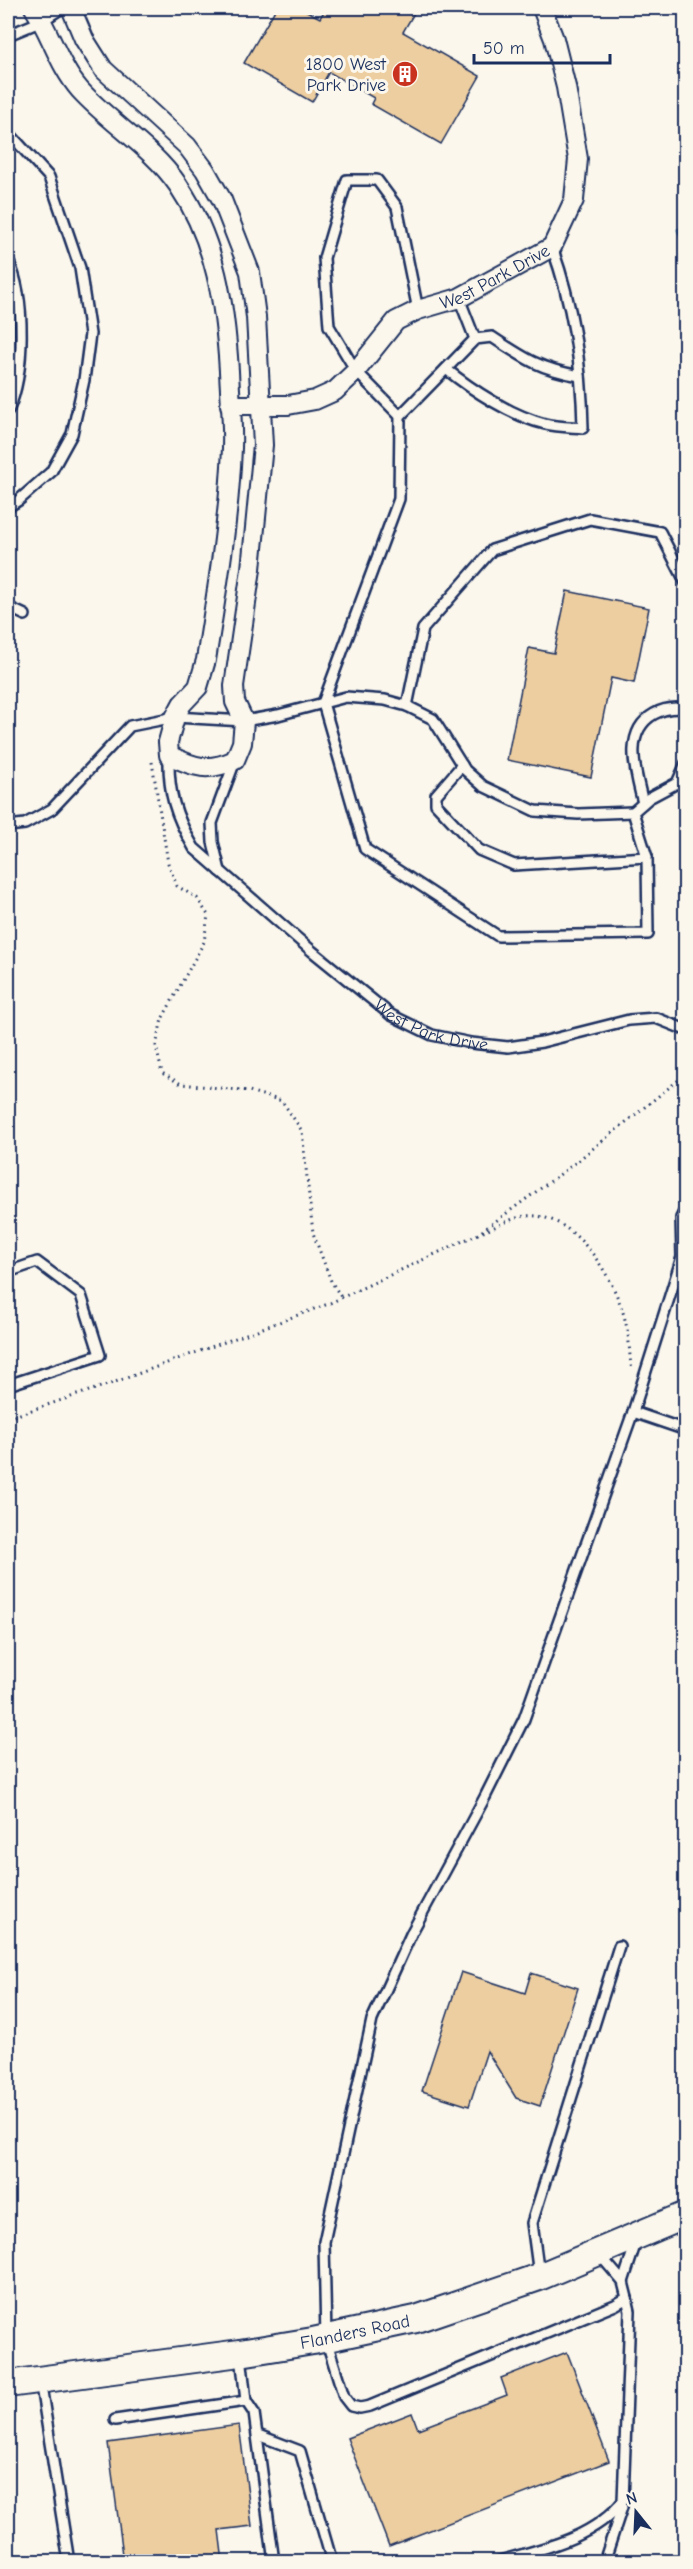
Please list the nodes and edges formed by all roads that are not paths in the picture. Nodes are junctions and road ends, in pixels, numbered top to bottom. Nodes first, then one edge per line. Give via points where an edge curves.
1 (62, 8) edge
2 (71, 8) edge
3 (542, 8) edge
4 (38, 14) edge
5 (8, 35) edge
6 (8, 132) edge
7 (552, 247) junction
8 (8, 260) edge
9 (459, 298) junction
10 (418, 310) junction
11 (475, 339) junction
12 (446, 369) junction
13 (356, 371) junction
14 (580, 376) junction
15 (230, 405) junction
16 (261, 407) junction
17 (8, 411) edge
18 (400, 416) junction
19 (8, 507) edge
20 (686, 583) edge
21 (8, 607) edge
22 (25, 615) dead end
23 (323, 703) junction
24 (407, 706) junction
25 (686, 709) edge
26 (175, 717) junction
27 (243, 721) junction
28 (169, 759) junction
29 (235, 760) junction
30 (686, 763) edge
31 (462, 765) junction
32 (643, 803) junction
33 (633, 812) junction
34 (8, 826) edge
35 (647, 857) junction
36 (220, 871) junction
37 (686, 1030) edge
38 (686, 1208) edge
39 (684, 1254) edge
40 (8, 1272) edge
41 (8, 1385) edge
42 (633, 1412) junction
43 (686, 1430) edge
44 (619, 1946) dead end
45 (686, 2215) edge
46 (637, 2236) junction
47 (598, 2253) junction
48 (539, 2277) junction
49 (623, 2282) junction
50 (627, 2298) junction
51 (326, 2338) junction
52 (240, 2353) junction
53 (40, 2380) junction
54 (8, 2384) edge
55 (246, 2401) junction
56 (115, 2420) dead end
57 (258, 2435) junction
58 (623, 2502) junction
59 (69, 2562) edge
60 (274, 2562) edge
61 (332, 2562) edge
62 (496, 2562) edge
63 (604, 2562) edge

1 - 4 lane
2 - 16 street via 103,69 187,146 222,200 250,272
3 - 7 street, West Park Drive via 566,87 578,159 574,200
4 - 5 lane
4 - 15 street, West Park Drive via 56,53 79,88 164,166 194,213 219,281 226,321
6 - 19 lane via 49,177 80,268 90,334 72,434 51,472
7 - 9 street, West Park Drive
7 - 14 lane via 566,285
8 - 17 lane via 22,331 18,375
9 - 10 street, West Park Drive
9 - 11 lane
10 - 13 street, West Park Drive via 396,321
10 - 13 lane via 397,207 377,180 347,180 324,258 329,326
11 - 12 lane
11 - 14 lane via 492,337 535,364
12 - 14 lane via 471,390 507,408 545,424 583,428
12 - 18 lane
13 - 16 street, West Park Drive via 335,391 315,400
13 - 18 lane
15 - 16 street, West Park Drive
15 - 26 street, West Park Drive via 229,493 206,660 198,687
16 - 27 street via 260,496 234,686 235,702
18 - 23 lane via 399,499
20 - 24 lane via 660,532 591,519 492,550 423,629
21 - 22 lane
23 - 24 lane via 346,697
23 - 27 lane
23 - 35 lane via 365,849 498,936 648,934
24 - 31 lane via 432,719
25 - 32 lane via 664,710 642,722 637,730 635,761
26 - 27 lane
26 - 28 street, West Park Drive via 168,742
26 - 34 lane via 130,726 52,809 25,824
27 - 29 street via 242,743
28 - 29 street via 216,768
28 - 36 lane, West Park Drive via 171,793 182,827 194,848
29 - 36 lane via 213,823
30 - 32 lane via 677,783
31 - 33 lane via 483,786 535,811
31 - 35 lane via 436,795 436,804 479,850 514,865
32 - 33 lane
33 - 35 lane
36 - 37 lane, West Park Drive via 391,1016 432,1035 508,1047 629,1020 656,1018
38 - 39 lane via 681,1218
39 - 42 lane
40 - 41 lane via 37,1262 81,1295 100,1355
42 - 43 lane
42 - 51 lane via 524,1719 412,1932 372,2020 324,2242
44 - 48 lane via 532,2223
45 - 46 main road, Flanders Road
46 - 47 main road, Flanders Road
46 - 49 lane
47 - 48 main road, Flanders Road
47 - 49 lane
48 - 51 main road, Flanders Road via 416,2319
49 - 50 lane
50 - 51 lane via 360,2408 351,2406 344,2397
50 - 58 lane via 630,2311
51 - 52 main road, Flanders Road
52 - 53 main road, Flanders Road
52 - 55 lane
53 - 54 main road, Flanders Road
53 - 59 lane
55 - 56 lane
55 - 57 lane via 254,2413
57 - 60 lane
57 - 61 lane via 300,2451
58 - 62 lane via 612,2515 583,2533 554,2546
58 - 63 lane

